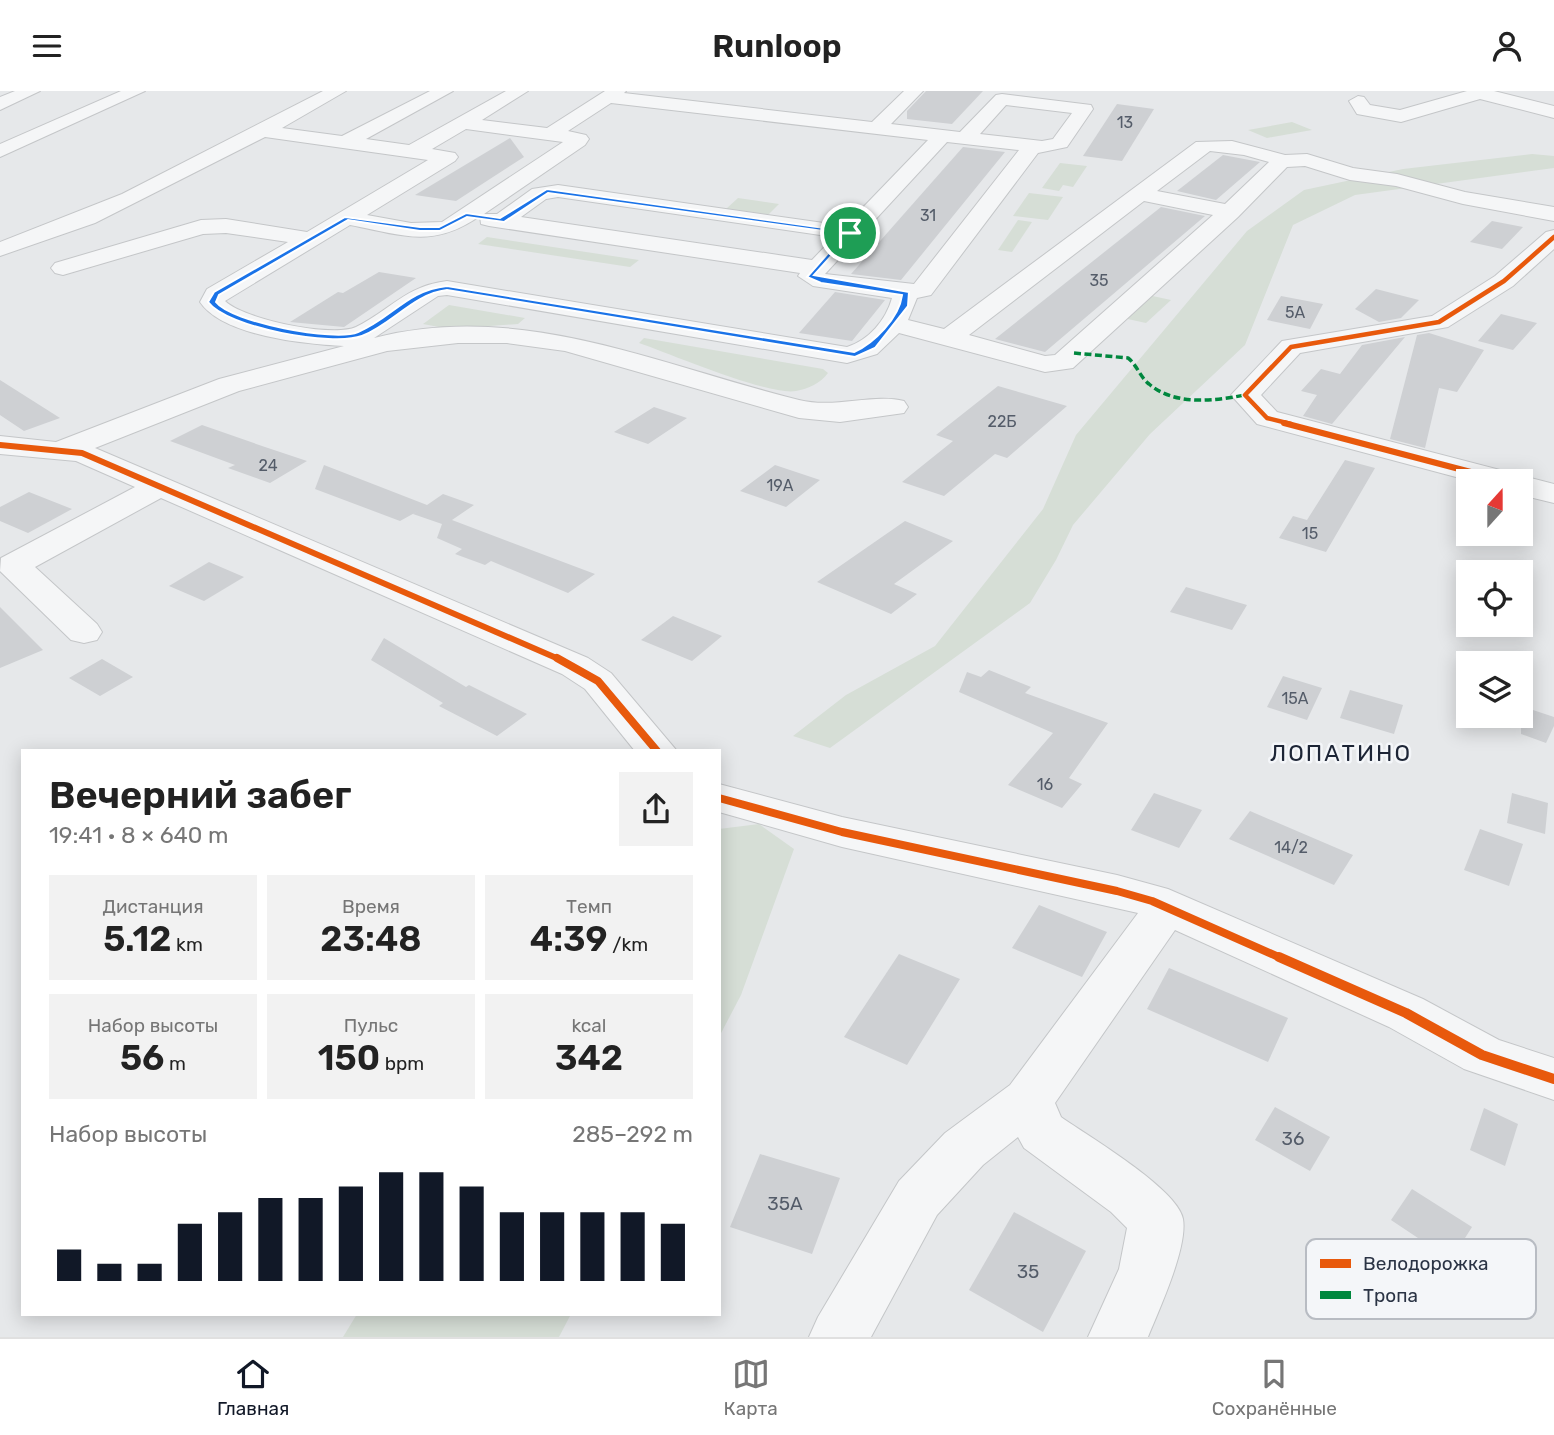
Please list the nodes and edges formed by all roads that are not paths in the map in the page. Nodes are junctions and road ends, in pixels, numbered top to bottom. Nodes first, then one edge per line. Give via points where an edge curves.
1 (31, 91) edge
2 (136, 91) edge
3 (337, 91) edge
4 (360, 91) edge
5 (444, 91) edge
6 (518, 91) edge
7 (1480, 92) edge
8 (613, 94) edge
9 (908, 95) edge
10 (1362, 96) edge
11 (1394, 97) dead end
12 (873, 102) dead end
13 (0, 104) edge
14 (1554, 112) edge
15 (463, 123) junction
16 (11, 127) dead end
17 (876, 128) junction
18 (45, 131) junction
19 (268, 132) junction
20 (550, 134) junction
21 (954, 137) junction
22 (346, 142) junction
23 (1033, 146) junction
24 (0, 151) edge
25 (414, 151) junction
26 (1281, 161) junction
27 (1140, 194) junction
28 (1230, 212) junction
29 (1554, 214) edge
30 (466, 215) junction
31 (347, 218) junction
32 (501, 220) junction
33 (105, 226) dead end
34 (850, 233) junction
35 (169, 237) junction
36 (1554, 237) edge
37 (310, 239) junction
38 (0, 249) edge
39 (63, 268) dead end
40 (817, 268) junction
41 (906, 293) junction
42 (891, 323) junction
43 (949, 338) junction
44 (894, 407) dead end
45 (0, 445) edge
46 (61, 450) junction
47 (1460, 469) edge
48 (159, 487) junction
49 (1533, 488) edge
50 (1554, 494) edge
51 (84, 632) dead end
52 (655, 749) edge
53 (721, 799) edge
54 (1167, 907) junction
55 (1554, 1079) edge
56 (1028, 1100) junction
57 (839, 1337) edge
58 (1118, 1337) edge

1 - 13 street
2 - 18 street
3 - 19 street
4 - 19 street
5 - 22 street
6 - 15 street
7 - 10 street via 1401,116 1364,110
7 - 14 street
8 - 17 street
8 - 20 street
9 - 12 street
9 - 17 street
10 - 11 street
15 - 20 street
15 - 25 street
16 - 18 street
17 - 21 street
18 - 24 street
19 - 22 street
19 - 38 street via 76,223
20 - 30 street via 579,139
21 - 23 street
21 - 23 street via 1002,99 1084,109 1060,143
21 - 34 street
22 - 25 street
23 - 41 street via 922,290
25 - 31 street via 448,157
26 - 27 street via 1271,155 1207,145
26 - 28 street
26 - 29 street via 1307,160 1350,174
27 - 28 street
27 - 43 street
28 - 43 street via 1063,362 1035,372
30 - 31 street via 445,228 425,230
30 - 32 street
31 - 37 street
32 - 34 street via 540,194 558,191
32 - 40 street
33 - 35 street
34 - 40 street
35 - 37 street via 201,227 226,226
35 - 39 street
36 - 47 street via 1504,281 1439,322 1291,347 1245,395 1267,418
37 - 42 street via 216,294 212,302 218,311 245,322 342,339 362,334 428,290 447,288 847,355 873,346
40 - 41 street via 810,276 814,279
41 - 42 street via 905,306
42 - 43 street
44 - 46 street via 840,413 799,409 565,343 507,335 458,335 386,343 229,385
45 - 46 street
46 - 48 street via 82,453
48 - 51 street via 13,565
48 - 52 street via 575,666 598,681
49 - 50 street
53 - 54 street via 773,815 1117,891
54 - 55 street via 1405,1013 1482,1055
54 - 56 street
56 - 57 street via 964,1149 918,1198
56 - 58 street via 1042,1132 1130,1195 1156,1220 1147,1270

